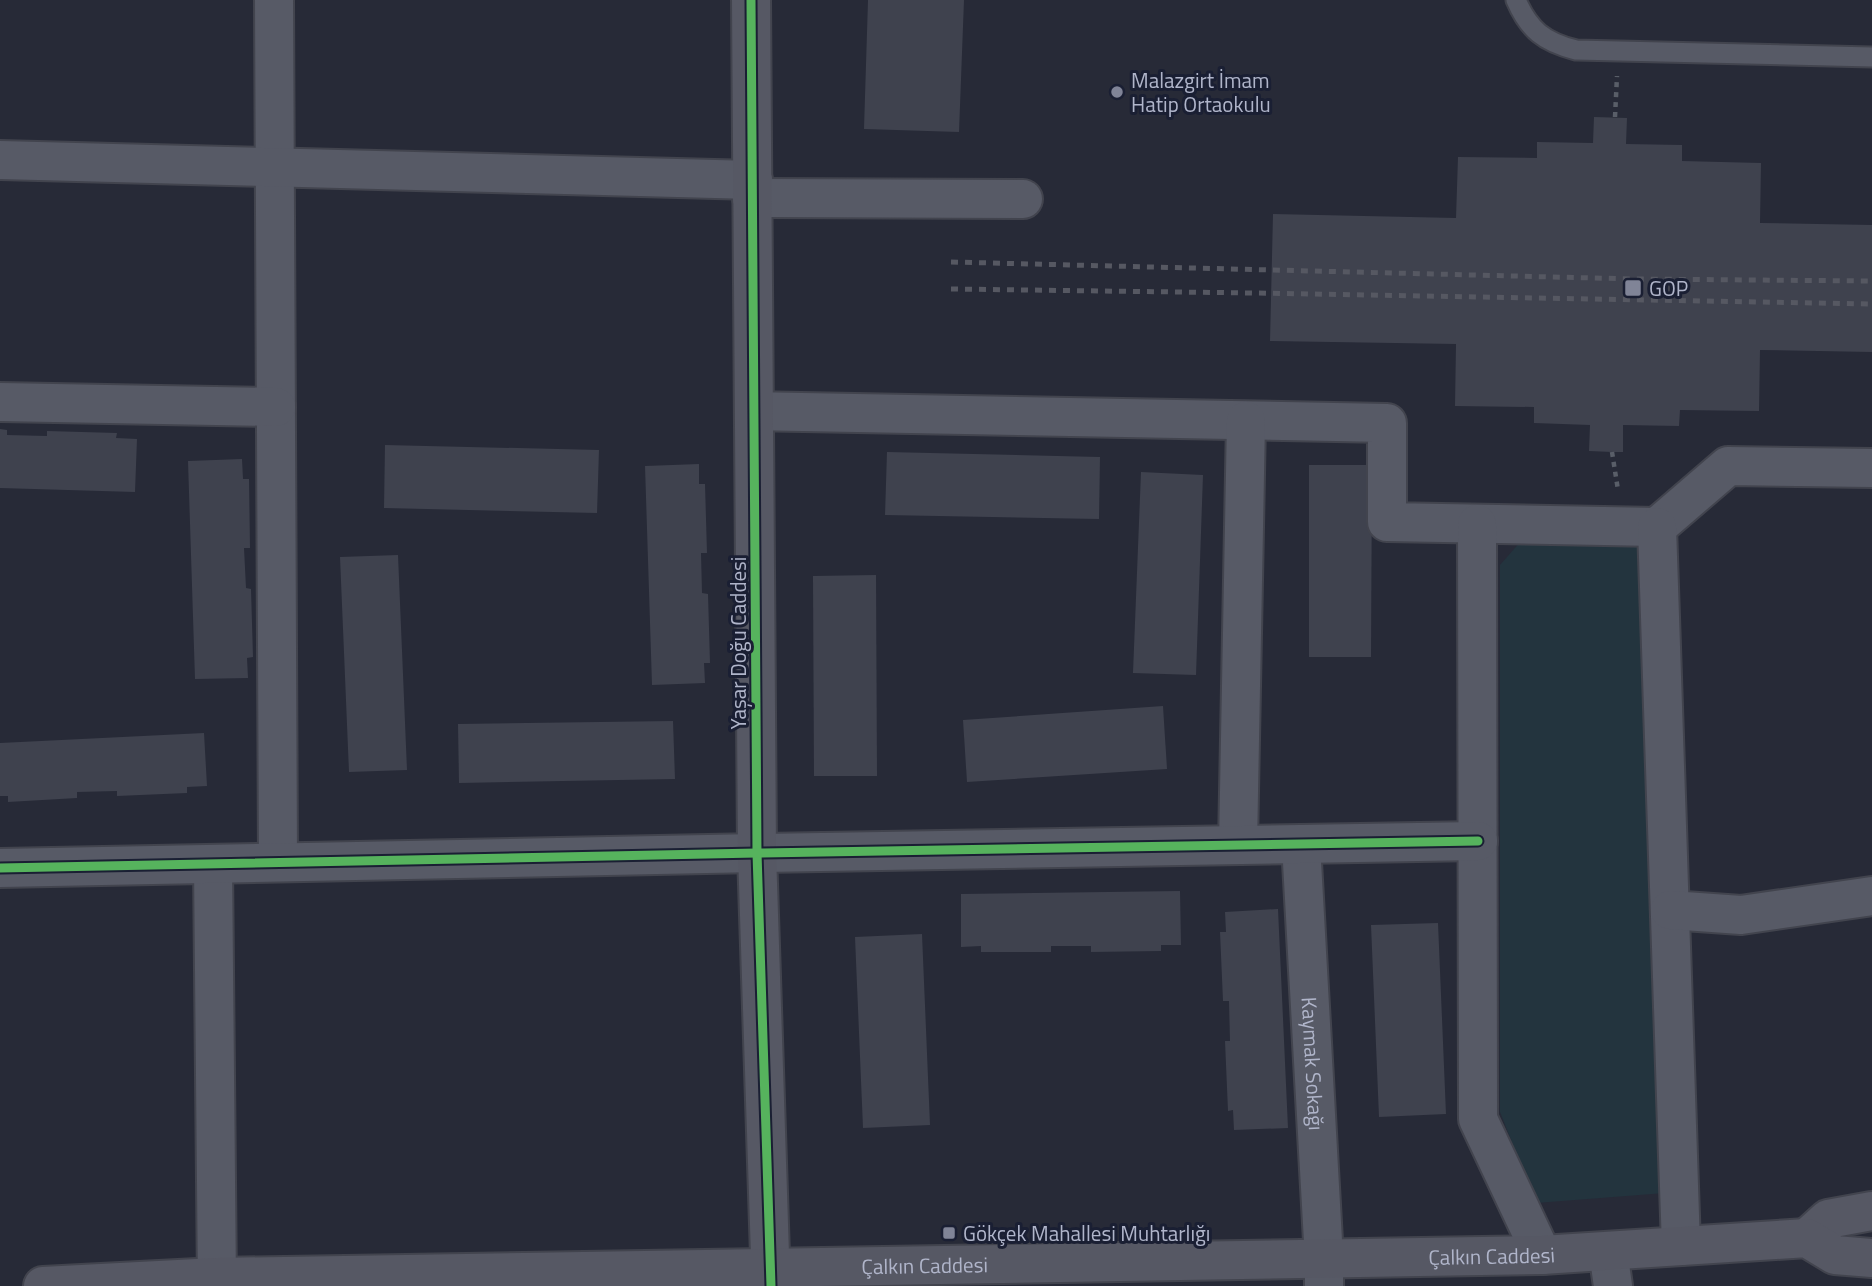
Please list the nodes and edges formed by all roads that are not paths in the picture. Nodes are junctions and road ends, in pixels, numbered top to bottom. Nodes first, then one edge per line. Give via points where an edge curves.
1 (274, 0) edge
2 (751, 0) edge
3 (1516, 0) edge
4 (1872, 57) edge
5 (0, 160) edge
6 (275, 166) junction
7 (753, 189) junction
8 (1023, 199) dead end
9 (0, 402) edge
10 (276, 407) junction
11 (754, 411) junction
12 (1246, 421) junction
13 (1872, 468) edge
14 (1477, 524) junction
15 (1657, 527) junction
16 (1478, 841) junction
17 (1301, 844) junction
18 (1238, 845) junction
19 (757, 853) junction
20 (278, 862) junction
21 (214, 864) junction
22 (0, 868) edge
23 (1872, 896) edge
24 (1670, 910) junction
25 (1872, 1210) edge
26 (1807, 1238) junction
27 (1681, 1247) junction
28 (1542, 1255) junction
29 (1872, 1258) edge
30 (1610, 1269) edge
31 (1324, 1272) edge
32 (771, 1277) edge
33 (217, 1281) edge
34 (43, 1286) edge

1 - 6 street
2 - 7 main road, Yaşar Doğu Caddesi
3 - 4 lane via 1532,29 1576,50
5 - 6 street
6 - 7 street
6 - 10 street
7 - 8 street
7 - 11 main road, Yaşar Doğu Caddesi
9 - 10 street
10 - 20 street
11 - 12 street
11 - 19 main road, Yaşar Doğu Caddesi
12 - 14 street via 1387,423 1387,522
12 - 18 street
13 - 15 street via 1728,466
14 - 15 street
14 - 16 street
15 - 24 street
16 - 17 street
16 - 28 street via 1478,1119
17 - 18 street
17 - 31 street, Kaymak Sokağı
18 - 19 street
19 - 20 street
19 - 32 main road, Yaşar Doğu Caddesi
20 - 21 street
21 - 22 street
21 - 33 street
23 - 24 street via 1741,915
24 - 27 street
25 - 26 main road via 1828,1219
26 - 27 main road, Çalkın Caddesi
26 - 29 main road via 1835,1255
27 - 30 main road, Çalkın Caddesi
28 - 30 main road, Çalkın Caddesi
28 - 31 main road, Çalkın Caddesi
31 - 32 main road, Çalkın Caddesi
32 - 33 main road, Çalkın Caddesi
33 - 34 main road, Çalkın Caddesi

